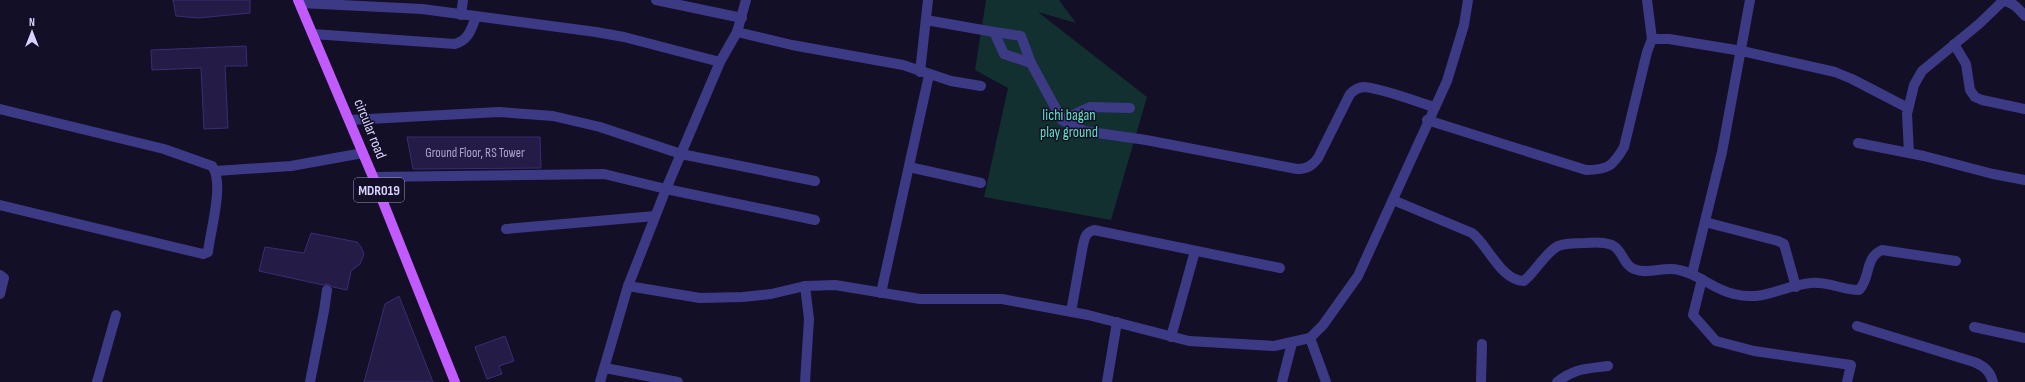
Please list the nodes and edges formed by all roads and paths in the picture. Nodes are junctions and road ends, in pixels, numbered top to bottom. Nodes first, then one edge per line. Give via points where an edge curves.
1 (463, 0) edge
2 (656, 0) edge
3 (746, 0) edge
4 (928, 0) edge
5 (1468, 0) edge
6 (1647, 0) edge
7 (1750, 0) edge
8 (299, 2) edge
9 (461, 15) junction
10 (2025, 16) edge
11 (476, 17) junction
12 (742, 18) junction
13 (926, 20) junction
14 (737, 32) junction
15 (994, 32) junction
16 (313, 34) junction
17 (1652, 39) junction
18 (1954, 44) junction
19 (1742, 51) junction
20 (720, 62) junction
21 (1031, 63) junction
22 (924, 73) junction
23 (981, 86) dead end
24 (1434, 107) junction
25 (1130, 108) dead end
26 (1908, 108) junction
27 (0, 109) edge
28 (2025, 109) edge
29 (350, 120) junction
30 (1062, 120) junction
31 (1427, 120) junction
32 (1858, 143) dead end
33 (363, 153) junction
34 (1909, 153) junction
35 (680, 154) junction
36 (909, 167) junction
37 (216, 171) junction
38 (373, 177) junction
39 (2025, 180) edge
40 (815, 181) dead end
41 (981, 183) dead end
42 (666, 189) junction
43 (1393, 200) junction
44 (0, 205) edge
45 (655, 216) junction
46 (815, 220) dead end
47 (1705, 222) junction
48 (506, 229) dead end
49 (1195, 251) junction
50 (1956, 261) dead end
51 (1280, 268) dead end
52 (1692, 274) junction
53 (0, 275) edge
54 (1702, 279) junction
55 (628, 286) junction
56 (805, 286) junction
57 (1796, 287) junction
58 (327, 290) dead end
59 (881, 293) junction
60 (0, 294) edge
61 (1071, 312) junction
62 (116, 315) dead end
63 (1117, 322) junction
64 (1857, 326) dead end
65 (1974, 327) dead end
66 (1171, 337) junction
67 (1310, 338) junction
68 (2025, 338) edge
69 (1292, 343) junction
70 (1482, 344) dead end
71 (1608, 366) dead end
72 (605, 368) junction
73 (97, 382) edge
74 (310, 382) edge
75 (455, 382) edge
76 (600, 382) edge
77 (678, 382) edge
78 (805, 382) edge
79 (1107, 382) edge
80 (1282, 382) edge
81 (1326, 382) edge
82 (1481, 382) edge
83 (1557, 382) edge
84 (1847, 382) edge
85 (1993, 382) edge

1 - 9 street
2 - 12 street
3 - 12 street
4 - 13 street
5 - 24 street via 1464,25 1447,81
6 - 17 street
7 - 19 street
8 - 9 street
8 - 16 main road, circular road / MDR019
9 - 11 street
10 - 18 street via 2009,1 2003,1
11 - 16 street via 464,41 456,44
11 - 20 street via 624,37
12 - 14 street
13 - 15 street
13 - 22 street
14 - 20 street
14 - 22 street via 792,45 903,65
15 - 21 street via 1004,54
15 - 21 street via 1021,36
16 - 29 main road, circular road / MDR019
17 - 19 street via 1670,39
17 - 31 street via 1624,147 1618,158 1602,170 1586,170
18 - 26 street via 1922,71 1914,85
18 - 28 street via 1966,64 1970,90 1975,97
19 - 26 street via 1835,72
19 - 47 street
20 - 35 street
21 - 30 street
22 - 23 street
22 - 36 street
24 - 30 street via 1364,87 1355,89 1350,94 1318,158 1305,169 1084,131
24 - 31 street
25 - 30 street via 1090,107
26 - 34 street
27 - 37 street via 164,149 212,166
29 - 33 main road, circular road / MDR019
29 - 35 street via 499,112 553,116 600,127
31 - 43 street
32 - 34 street
33 - 37 street via 291,166
33 - 38 main road, circular road / MDR019
34 - 39 street
35 - 40 street
35 - 42 street
36 - 41 street
36 - 59 street
37 - 44 street via 216,208 208,252 203,254
38 - 42 street via 604,174
38 - 75 main road, circular road / MDR019
42 - 45 street
42 - 46 street
43 - 52 street via 1472,233 1506,272 1519,281 1524,281 1530,276 1558,246 1587,242 1612,245 1619,250 1630,268 1640,272 1670,268
43 - 67 street via 1358,276 1323,325
45 - 48 street
45 - 55 street
47 - 52 street
47 - 57 street via 1784,244
49 - 51 street
49 - 61 street via 1103,230 1089,232 1083,245
49 - 66 street
50 - 57 street via 1882,250 1875,253 1870,260 1863,285 1859,290 1821,283
52 - 54 street
53 - 60 street via 4,278
54 - 57 street via 1723,290 1744,296 1766,296
54 - 84 street via 1692,315 1716,341 1754,351 1850,365
55 - 56 street via 700,298 772,294
55 - 72 street
56 - 59 street via 835,285
56 - 78 street via 809,319
58 - 74 street
59 - 61 street via 920,299 1002,298
61 - 63 street
62 - 73 street
63 - 66 street
63 - 79 street
64 - 85 street via 1984,366
65 - 68 street
66 - 69 street via 1220,344 1274,346
67 - 69 street
67 - 81 street
69 - 80 street
70 - 82 street
71 - 83 street via 1570,372
72 - 76 street
72 - 77 street

